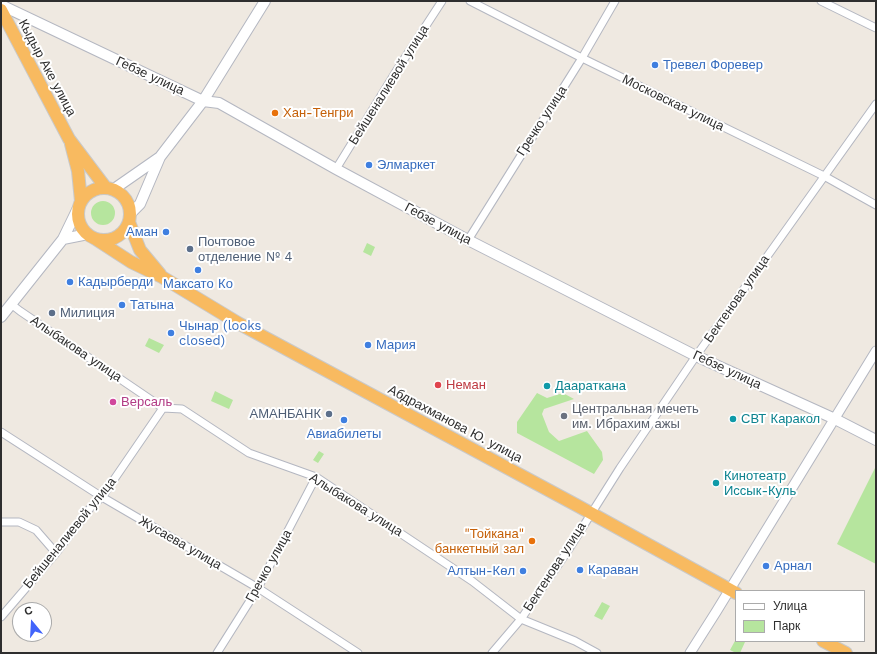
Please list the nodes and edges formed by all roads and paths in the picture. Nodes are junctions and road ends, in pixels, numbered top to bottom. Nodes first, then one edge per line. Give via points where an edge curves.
1 (266, 1) edge
2 (442, 1) edge
3 (470, 1) edge
4 (615, 1) edge
5 (822, 1) edge
6 (1, 5) edge
7 (1, 10) edge
8 (876, 28) edge
9 (582, 58) junction
10 (204, 101) junction
11 (876, 104) edge
12 (69, 139) junction
13 (160, 157) junction
14 (336, 169) junction
15 (824, 176) junction
16 (110, 188) junction
17 (79, 205) junction
18 (876, 205) edge
19 (129, 218) junction
20 (91, 236) junction
21 (63, 239) junction
22 (468, 240) junction
23 (162, 277) junction
24 (11, 304) junction
25 (1, 318) edge
26 (876, 351) edge
27 (696, 356) junction
28 (163, 408) junction
29 (835, 419) junction
30 (1, 432) edge
31 (876, 440) edge
32 (316, 477) junction
33 (102, 497) junction
34 (590, 513) junction
35 (1, 522) edge
36 (56, 553) junction
37 (258, 588) junction
38 (733, 592) edge
39 (1, 617) edge
40 (521, 619) junction
41 (825, 642) edge
42 (217, 653) edge
43 (358, 653) edge
44 (492, 653) edge
45 (597, 653) edge
46 (690, 653) edge
47 (846, 653) edge

1 - 10 main road
2 - 14 street, Бейшеналиевой улица
3 - 9 street, Московская улица
4 - 9 street, Гречко улица
5 - 8 street
6 - 10 main road, Гебзе улица
7 - 12 highway, Кыдыр Аке улица
9 - 15 street, Московская улица
9 - 22 street, Гречко улица
10 - 13 main road
10 - 14 main road, Гебзе улица via 219,103
11 - 15 street, Бектенова улица
12 - 16 highway, Кыдыр Аке улица
12 - 17 highway, Кыдыр Аке улица via 78,171
13 - 16 main road
13 - 19 main road via 140,204
14 - 22 main road, Гебзе улица
15 - 18 street, Московская улица
15 - 27 street, Бектенова улица
16 - 17 highway via 91,191
16 - 19 highway via 126,199
17 - 20 highway via 79,223
17 - 21 main road
19 - 20 highway via 125,229 113,238 100,240
19 - 23 highway, Абдрахманова Ю. улица via 140,250
20 - 21 main road
20 - 23 highway, Абдрахманова Ю. улица via 131,262
21 - 24 main road
22 - 27 main road, Гебзе улица
23 - 34 highway, Абдрахманова Ю. улица via 245,326
24 - 25 main road
24 - 28 street, Алыбакова улица
26 - 29 street
27 - 29 main road, Гебзе улица
27 - 34 street, Бектенова улица
28 - 32 street, Алыбакова улица via 182,409 249,453
28 - 33 street, Бейшеналиевой улица
29 - 31 main road, Гебзе улица
29 - 38 street
30 - 33 street, Жусаева улица
32 - 37 street, Гречко улица
32 - 40 street, Алыбакова улица via 472,581
33 - 36 street, Бейшеналиевой улица via 91,507
33 - 37 street, Жусаева улица
34 - 38 highway, Абдрахманова Ю. улица
34 - 40 street, Бектенова улица via 567,552
35 - 36 street via 19,522 36,530
36 - 39 street, Бейшеналиевой улица
37 - 42 street, Гречко улица
37 - 43 street, Жусаева улица
38 - 46 street
40 - 44 street, Бектенова улица
40 - 45 street, Алыбакова улица
41 - 47 highway

